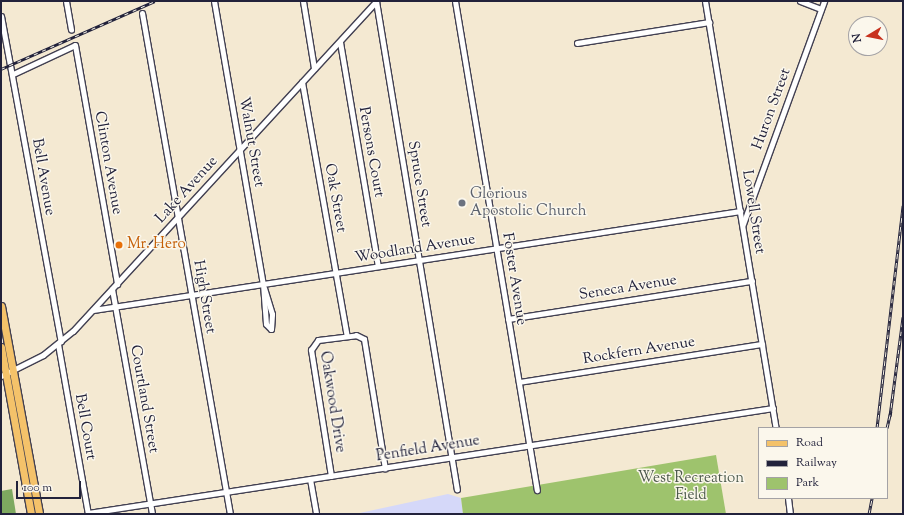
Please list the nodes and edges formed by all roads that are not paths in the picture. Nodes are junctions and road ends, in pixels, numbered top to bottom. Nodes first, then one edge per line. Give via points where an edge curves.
1 (66, 1) edge
2 (214, 1) edge
3 (303, 1) edge
4 (376, 1) edge
5 (455, 1) edge
6 (705, 1) edge
7 (800, 1) edge
8 (824, 1) edge
9 (821, 9) junction
10 (142, 13) dead end
11 (1, 16) edge
12 (708, 22) junction
13 (71, 30) dead end
14 (340, 42) junction
15 (577, 43) dead end
16 (314, 68) junction
17 (13, 74) junction
18 (302, 82) junction
19 (240, 149) junction
20 (740, 211) junction
21 (178, 217) junction
22 (743, 225) junction
23 (497, 248) junction
24 (419, 260) junction
25 (378, 266) junction
26 (336, 273) junction
27 (752, 281) junction
28 (117, 284) junction
29 (264, 286) junction
30 (112, 289) junction
31 (192, 295) junction
32 (1, 306) edge
33 (116, 307) junction
34 (93, 310) junction
35 (508, 319) junction
36 (347, 336) junction
37 (59, 343) junction
38 (762, 344) junction
39 (1, 347) edge
40 (14, 370) junction
41 (4, 375) edge
42 (519, 382) junction
43 (773, 408) junction
44 (776, 427) edge
45 (529, 446) junction
46 (451, 458) junction
47 (385, 468) junction
48 (331, 476) junction
49 (310, 479) junction
50 (457, 489) dead end
51 (537, 490) dead end
52 (226, 492) junction
53 (788, 499) edge
54 (150, 504) junction
55 (31, 514) edge
56 (40, 514) edge
57 (88, 514) edge
58 (152, 514) edge
59 (230, 514) edge
60 (316, 514) edge
61 (790, 514) edge

1 - 13 street
2 - 19 street, Walnut Street
3 - 16 street
4 - 14 street, Lake Avenue
4 - 24 street, Spruce Street
5 - 23 street, Foster Avenue
6 - 12 street, Lowell Street
7 - 9 street
8 - 9 street, Huron Street
9 - 22 street, Huron Street
10 - 21 street, High Street
11 - 17 street, Bell Avenue
12 - 15 street
12 - 20 street, Lowell Street
14 - 16 street, Lake Avenue
14 - 25 street, Persons Court
16 - 18 street, Lake Avenue
17 - 28 street, Clinton Avenue via 75,45
17 - 37 street, Bell Avenue
18 - 19 street, Lake Avenue
18 - 26 street, Oak Street
19 - 21 street, Lake Avenue
19 - 29 street, Walnut Street
20 - 22 street, Lowell Street
20 - 23 street, Woodland Avenue
21 - 28 street, Lake Avenue
21 - 31 street, High Street
22 - 27 street, Lowell Street
23 - 24 street, Woodland Avenue
23 - 35 street, Foster Avenue
24 - 25 street, Woodland Avenue
24 - 46 street, Spruce Street
25 - 26 street, Woodland Avenue
26 - 29 street, Woodland Avenue
26 - 36 street, Oak Street
27 - 35 street, Seneca Avenue
27 - 38 street, Lowell Street
28 - 30 street, Lake Avenue
29 - 29 street, Walnut Street via 266,324 271,329 272,314
29 - 31 street, Woodland Avenue
30 - 33 street, Courtland Street
30 - 34 street, Lake Avenue
31 - 33 street, Woodland Avenue
31 - 52 street, High Street
32 - 40 main road
33 - 34 street, Woodland Avenue
33 - 54 street, Courtland Street
34 - 37 street, Lake Avenue
35 - 42 street, Foster Avenue
36 - 47 street via 360,335 365,342
36 - 48 street, Oakwood Drive via 318,340 311,346
37 - 40 street, Lake Avenue
37 - 57 street, Bell Court
38 - 42 street, Rockfern Avenue
38 - 43 street, Lowell Street
39 - 41 main road
40 - 41 street, Lake Avenue
40 - 56 main road
41 - 55 main road
42 - 45 street, Foster Avenue
43 - 44 street, Lowell Street
43 - 45 street, Penfield Avenue
45 - 46 street, Penfield Avenue
45 - 51 street, Foster Avenue
46 - 47 street, Penfield Avenue
46 - 50 street, Spruce Street
47 - 48 street, Penfield Avenue
48 - 49 street, Penfield Avenue
49 - 52 street, Penfield Avenue
49 - 60 street
52 - 54 street, Penfield Avenue
52 - 59 street, High Street
53 - 61 street
54 - 57 street, Penfield Avenue
54 - 58 street, Courtland Street

